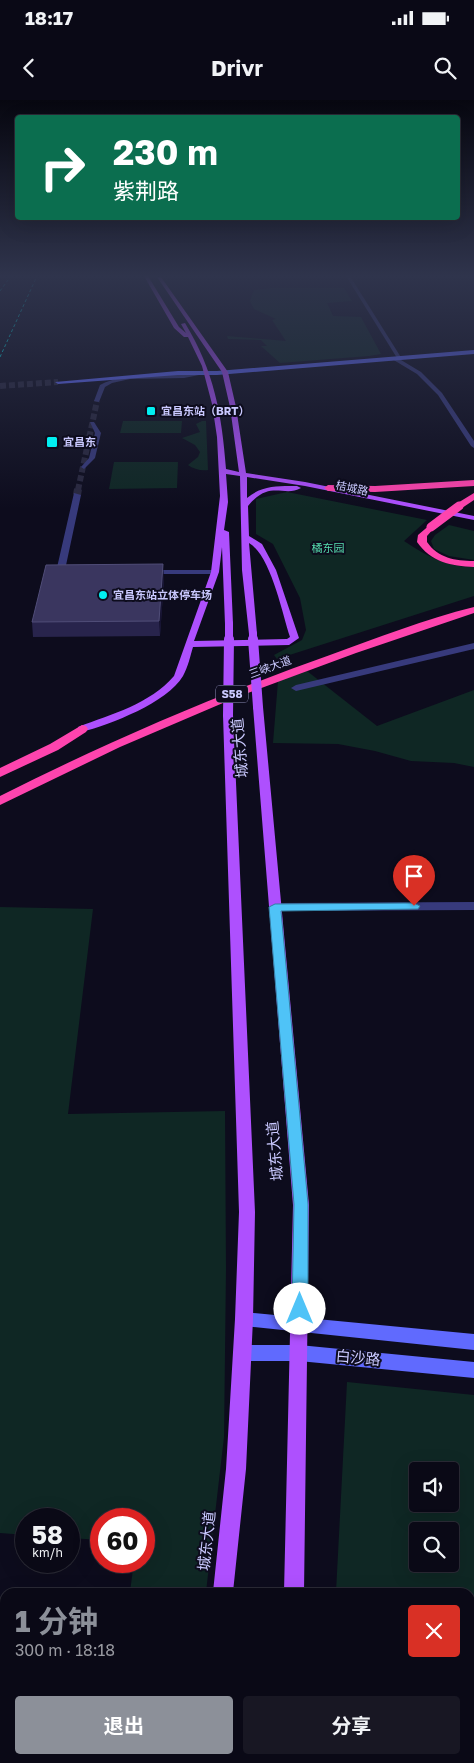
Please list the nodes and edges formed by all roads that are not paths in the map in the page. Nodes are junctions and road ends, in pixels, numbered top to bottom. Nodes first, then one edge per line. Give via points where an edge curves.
1 (199, 354) edge
2 (213, 354) edge
3 (394, 354) edge
4 (394, 354) edge
5 (440, 354) edge
6 (396, 357) junction
7 (225, 371) junction
8 (207, 372) junction
9 (58, 382) tunnel mouth
10 (97, 401) tunnel mouth
11 (92, 424) dead end
12 (474, 446) edge
13 (241, 458) junction
14 (84, 466) dead end
15 (224, 474) junction
16 (243, 477) junction
17 (474, 483) edge
18 (301, 488) junction
19 (328, 488) junction
20 (224, 494) junction
21 (77, 495) tunnel mouth
22 (474, 498) edge
23 (244, 506) junction
24 (474, 518) edge
25 (474, 525) edge
26 (246, 538) junction
27 (474, 563) edge
28 (79, 572) edge
29 (138, 572) edge
30 (215, 572) junction
31 (474, 603) edge
32 (474, 610) edge
33 (189, 644) junction
34 (474, 646) edge
35 (296, 688) dead end
36 (82, 729) joint
37 (0, 773) edge
38 (0, 790) edge
39 (0, 801) edge
40 (474, 906) edge
41 (275, 907) junction
42 (244, 1320) junction
43 (300, 1325) junction
44 (474, 1342) edge
45 (242, 1353) junction
46 (299, 1353) junction
47 (474, 1370) edge
48 (222, 1588) edge
49 (294, 1588) edge

1 - 8 main road
2 - 7 main road
3 - 6 street
4 - 6 street
5 - 6 main road
6 - 7 main road
6 - 12 street via 419,373 440,394
7 - 8 main road
7 - 13 main road
8 - 9 main road
8 - 10 street via 121,380 102,386
8 - 15 main road via 218,414
11 - 14 street via 98,433 92,458
13 - 16 main road
13 - 19 main road via 259,472
15 - 16 main road, 桔城路
15 - 20 main road
16 - 18 main road, 桔城路
16 - 19 main road, 桔城路
16 - 23 main road
17 - 19 highway via 375,489
18 - 23 main road via 258,491
18 - 25 main road, 桔城路
19 - 24 main road, 桔城路
20 - 30 main road
20 - 42 main road, 城东大道, bridge via 229,624 228,715 246,1212
21 - 28 street via 60,572
22 - 27 highway, bridge via 423,535 422,542 435,556 448,561
23 - 26 main road
26 - 33 main road via 259,546 272,570 295,638 290,642
26 - 41 main road, 城东大道, bridge via 246,570
29 - 30 street
30 - 33 main road
31 - 38 highway, 三峡大道 / S58 via 374,635 209,695
32 - 39 highway, 三峡大道 / S58 via 376,641 216,700
33 - 36 main road via 182,669 169,688 134,708
34 - 35 street
36 - 37 highway via 54,747
40 - 41 street
41 - 43 main road, 城东大道 via 301,1204
42 - 43 main road, 白沙路
42 - 45 main road, 城东大道
43 - 44 main road, 白沙路
43 - 46 main road, 城东大道
45 - 46 main road, 白沙路
45 - 48 main road, 城东大道 via 236,1469
46 - 47 main road, 白沙路
46 - 49 main road, 城东大道

